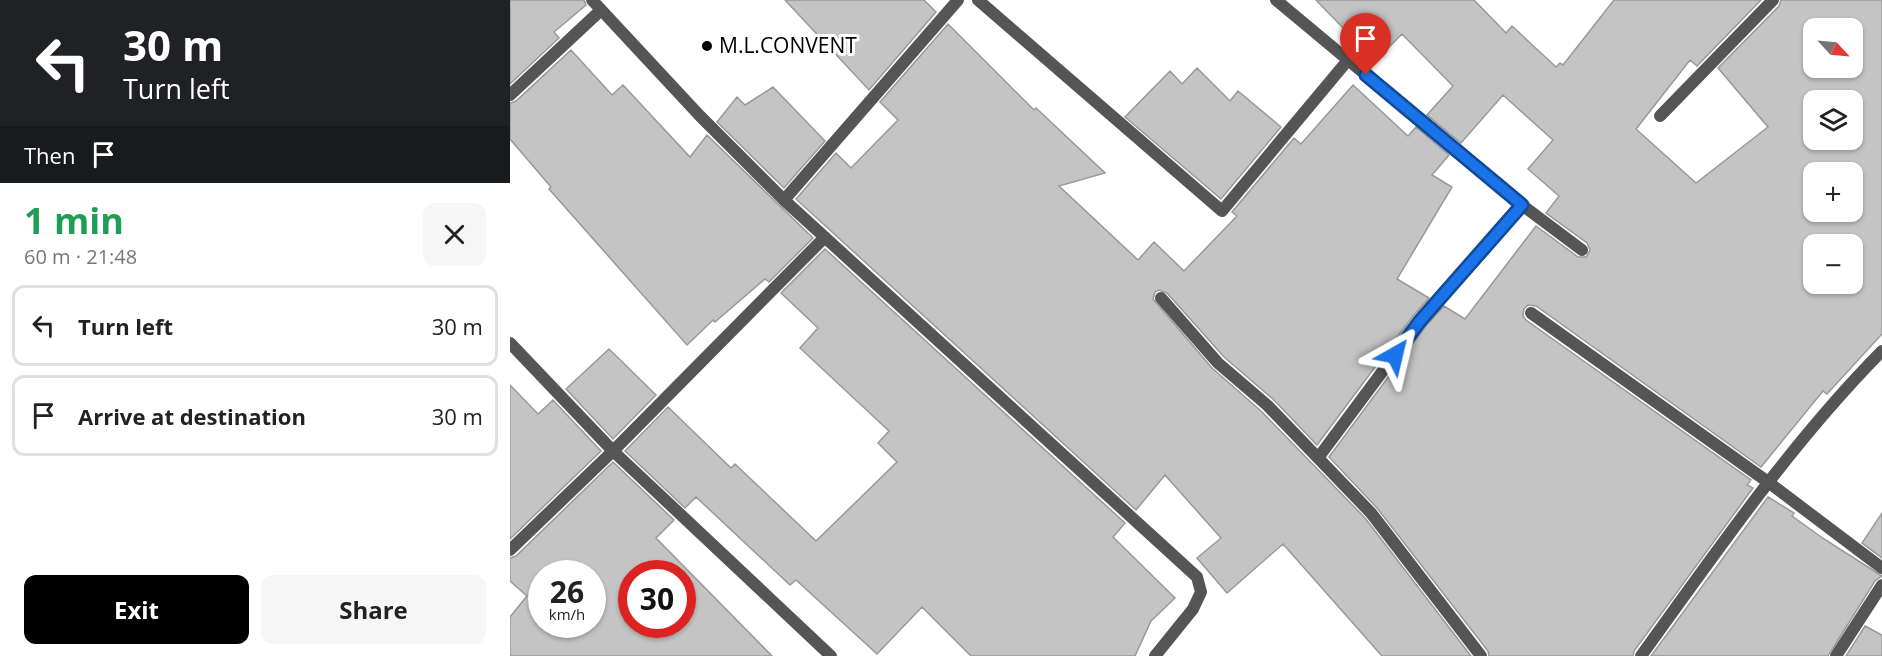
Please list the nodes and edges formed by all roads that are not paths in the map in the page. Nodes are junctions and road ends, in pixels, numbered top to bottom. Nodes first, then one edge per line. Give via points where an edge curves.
1 (592, 0) edge
2 (958, 0) edge
3 (978, 0) edge
4 (1276, 0) edge
5 (1773, 0) edge
6 (600, 11) junction
7 (1348, 60) junction
8 (510, 95) edge
9 (1660, 116) dead end
10 (784, 200) junction
11 (1522, 205) junction
12 (825, 237) junction
13 (1582, 250) dead end
14 (1161, 298) dead end
15 (1531, 313) dead end
16 (510, 343) edge
17 (1882, 351) edge
18 (613, 451) junction
19 (1318, 458) junction
20 (1768, 482) junction
21 (510, 550) edge
22 (1882, 568) edge
23 (1882, 585) edge
24 (1160, 654) edge
25 (831, 656) edge
26 (1481, 656) edge
27 (1641, 656) edge
28 (1836, 656) edge

1 - 6 street
2 - 10 street
3 - 7 street via 1222,211
4 - 7 street
5 - 9 street
6 - 8 street
6 - 10 street
7 - 11 street
10 - 12 street
11 - 13 street
11 - 19 street via 1420,321
12 - 18 street
12 - 24 street via 1197,577 1201,592 1193,609
14 - 19 street via 1218,363 1267,405
15 - 20 street
16 - 18 street
17 - 20 street via 1850,383
18 - 21 street
18 - 25 street
19 - 26 street via 1371,513
20 - 22 street
20 - 27 street
23 - 28 street

